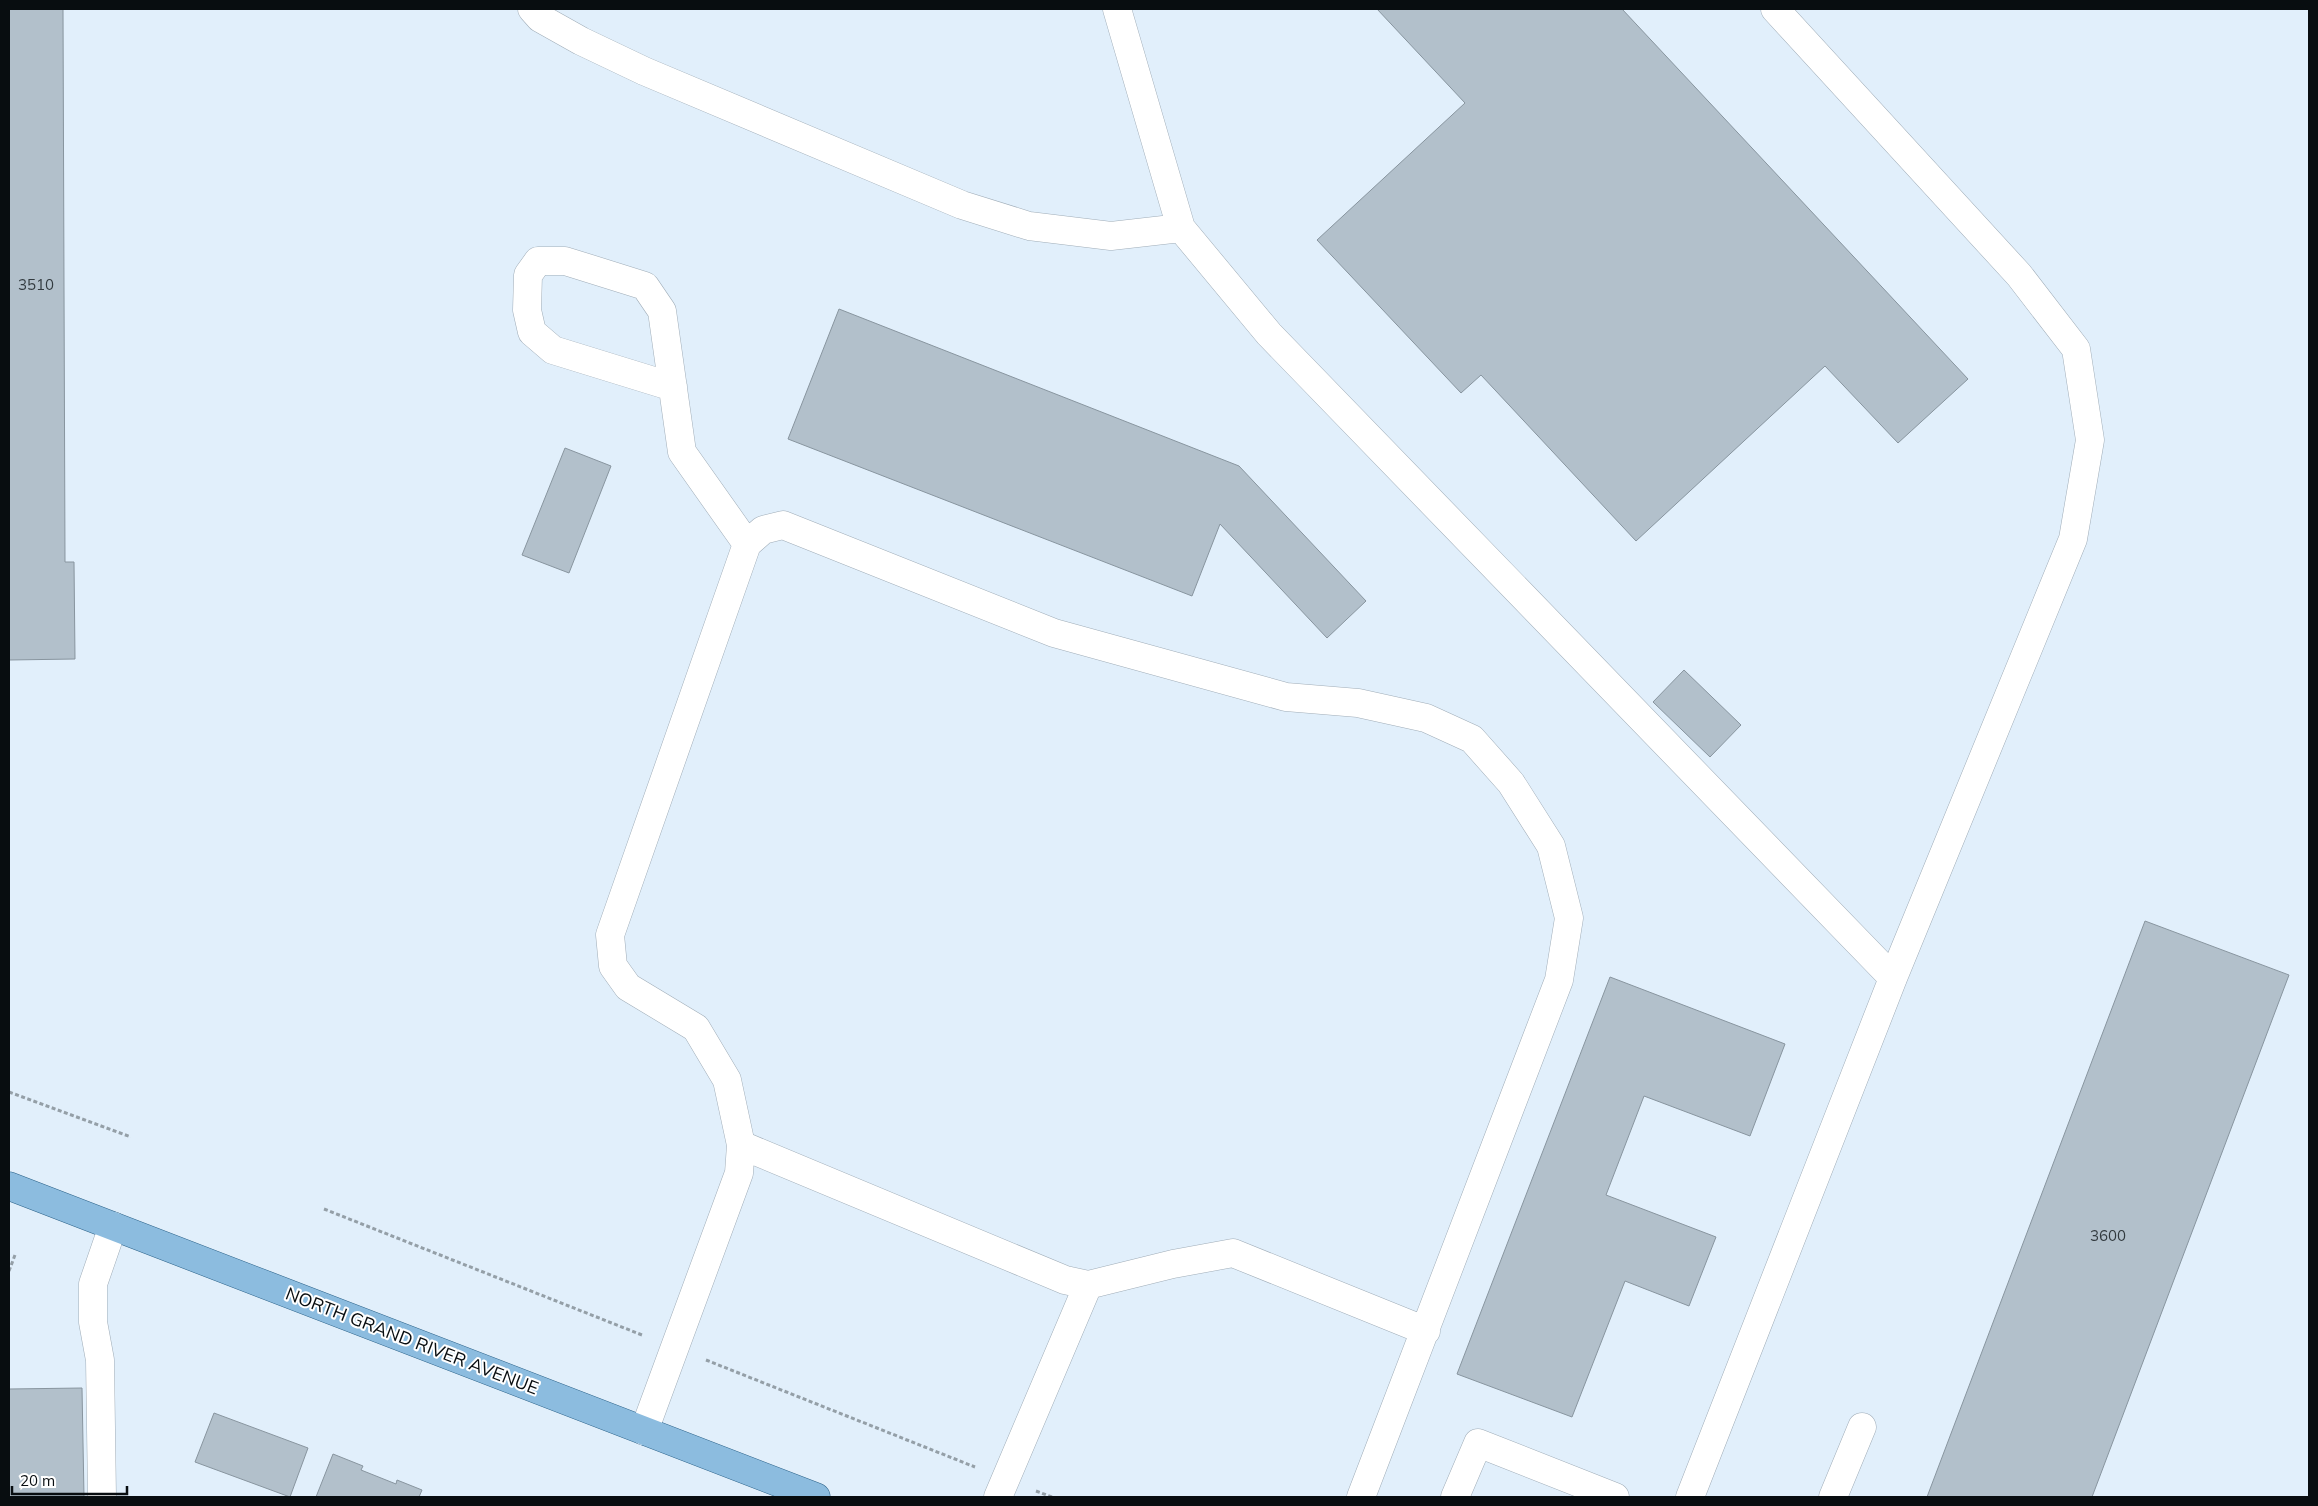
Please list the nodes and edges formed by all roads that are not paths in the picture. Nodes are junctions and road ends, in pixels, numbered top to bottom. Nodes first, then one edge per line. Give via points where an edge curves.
1 (532, 9) edge
2 (1117, 9) edge
3 (1775, 9) edge
4 (1181, 228) junction
5 (673, 387) junction
6 (747, 544) junction
7 (1893, 978) junction
8 (741, 1145) junction
9 (9, 1186) edge
10 (113, 1226) junction
11 (1088, 1285) junction
12 (1426, 1331) junction
13 (1862, 1427) dead end
14 (644, 1431) junction
15 (102, 1497) edge
16 (816, 1497) edge
17 (998, 1497) edge
18 (1361, 1497) edge
19 (1454, 1497) edge
20 (1615, 1497) edge
21 (1690, 1497) edge
22 (1833, 1497) edge

1 - 4 lane via 540,18 581,41 636,67 962,205 1029,226 1111,236
2 - 4 lane
3 - 7 lane via 2019,275 2076,348 2090,440 2072,538
4 - 7 lane via 1269,334
5 - 5 lane via 662,311 645,286 565,261 538,262 528,275 527,310 532,332 553,350
5 - 6 lane via 682,452
6 - 8 lane via 610,935 613,966 628,987 696,1028 728,1080
6 - 12 lane via 763,530 783,525 1054,633 1286,697 1358,703 1426,718 1472,739 1512,783 1551,846 1568,918 1559,980
7 - 21 lane
8 - 11 lane via 1064,1280
8 - 14 lane via 739,1173
9 - 10 main road, NORTH GRAND RIVER AVENUE
10 - 14 main road, NORTH GRAND RIVER AVENUE
10 - 15 lane via 93,1284 93,1322 100,1360
11 - 12 lane via 1233,1253
11 - 17 lane
12 - 18 lane
13 - 22 lane
14 - 16 main road, NORTH GRAND RIVER AVENUE
19 - 20 lane via 1478,1443

